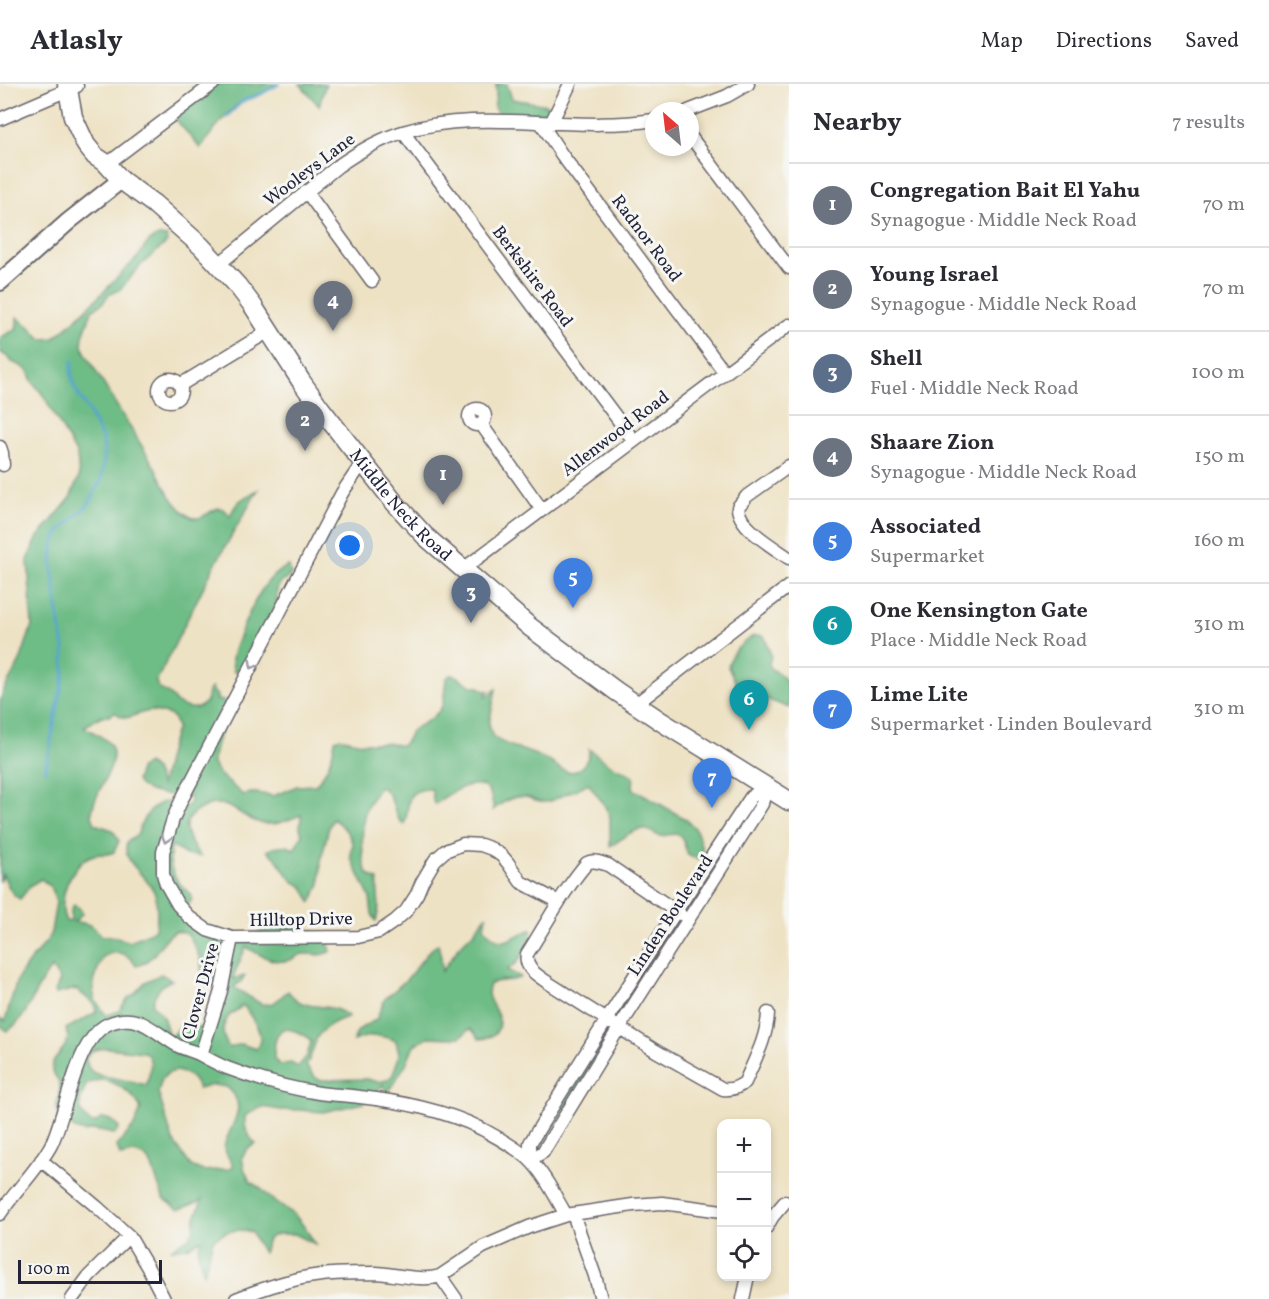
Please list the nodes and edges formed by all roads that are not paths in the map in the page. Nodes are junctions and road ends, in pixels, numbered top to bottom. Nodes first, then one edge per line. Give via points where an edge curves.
1 (213, 84) edge
2 (570, 84) edge
3 (748, 84) edge
4 (72, 86) edge
5 (699, 107) edge
6 (0, 119) edge
7 (645, 121) edge
8 (546, 123) junction
9 (403, 132) junction
10 (699, 148) edge
11 (107, 164) junction
12 (121, 180) junction
13 (306, 191) junction
14 (219, 264) junction
15 (789, 268) edge
16 (372, 281) dead end
17 (0, 282) edge
18 (789, 325) edge
19 (269, 331) junction
20 (725, 373) junction
21 (180, 385) dead end
22 (481, 424) dead end
23 (634, 441) junction
24 (0, 447) edge
25 (363, 462) junction
26 (3, 465) dead end
27 (789, 466) edge
28 (542, 510) junction
29 (789, 558) edge
30 (462, 570) junction
31 (789, 586) edge
32 (636, 704) junction
33 (766, 787) junction
34 (789, 801) edge
35 (744, 807) junction
36 (756, 814) junction
37 (559, 902) junction
38 (675, 910) junction
39 (688, 920) junction
40 (232, 938) junction
41 (768, 1013) dead end
42 (606, 1020) junction
43 (619, 1028) junction
44 (201, 1056) junction
45 (551, 1108) junction
46 (564, 1116) junction
47 (41, 1160) junction
48 (530, 1160) junction
49 (787, 1200) edge
50 (771, 1206) edge
51 (717, 1211) edge
52 (0, 1214) edge
53 (569, 1214) junction
54 (767, 1227) edge
55 (129, 1236) junction
56 (440, 1276) junction
57 (747, 1281) edge
58 (72, 1299) edge
59 (164, 1299) edge
60 (236, 1299) edge
61 (456, 1299) edge
62 (601, 1299) edge
63 (743, 1299) edge

1 - 11 street
2 - 8 street
3 - 5 street
4 - 6 street
4 - 11 main road, Middle Neck Road
7 - 8 street, Wooleys Lane
8 - 9 street, Wooleys Lane via 454,122
8 - 20 street, Radnor Road via 562,155
9 - 13 street, Wooleys Lane via 359,152
9 - 23 street, Berkshire Road
10 - 15 street
11 - 12 main road, Middle Neck Road
12 - 14 main road, Middle Neck Road via 178,224
12 - 17 street
13 - 14 street, Wooleys Lane
13 - 16 street
14 - 19 main road, Middle Neck Road
18 - 20 street, Allenwood Road
19 - 21 street
19 - 25 main road, Middle Neck Road via 301,381
20 - 23 street, Allenwood Road
22 - 28 street
23 - 28 street, Allenwood Road
24 - 26 street
25 - 30 main road, Middle Neck Road via 419,530
25 -> 40 street, Clover Drive via 342,493 182,799 162,856 166,884 178,905 207,930
27 - 29 street via 747,496 738,513 743,523
28 - 30 street, Allenwood Road
30 - 32 main road, Middle Neck Road via 530,627
31 - 32 street
32 - 33 main road, Middle Neck Road
33 - 34 main road, Middle Neck Road
33 - 35 street, Linden Boulevard
33 - 36 street, Linden Boulevard
35 - 36 street
35 - 38 street, Linden Boulevard
36 - 39 street, Linden Boulevard
37 - 38 street via 587,863 598,861
37 - 40 street, Hilltop Drive via 521,882 492,849 463,844 451,847 435,860 406,911 379,932 358,937
37 - 42 street via 527,954 527,965 540,978
38 - 39 street
38 - 42 street, Linden Boulevard
39 - 43 street, Linden Boulevard
40 - 44 street, Clover Drive
41 - 43 street via 764,1041 745,1082 732,1089 706,1080
42 - 43 street
42 - 45 street, Linden Boulevard
43 - 46 street, Linden Boulevard
44 - 47 street via 137,1021 119,1021 100,1029 88,1043 52,1142
44 - 48 street, Clover Drive via 288,1086 439,1112 481,1129
45 - 46 street
45 - 48 street, Linden Boulevard via 530,1143
46 - 48 street, Linden Boulevard via 543,1152
47 - 52 street
47 - 55 street
48 - 53 street, Clover Drive
49 - 50 street
49 - 54 street
51 - 53 street via 662,1203
53 - 56 street via 483,1247
53 - 62 street, Clover Drive
55 - 58 street via 89,1275
55 - 59 street
56 - 60 street via 423,1279 378,1273 336,1274 270,1286
56 - 61 street
57 - 63 street

